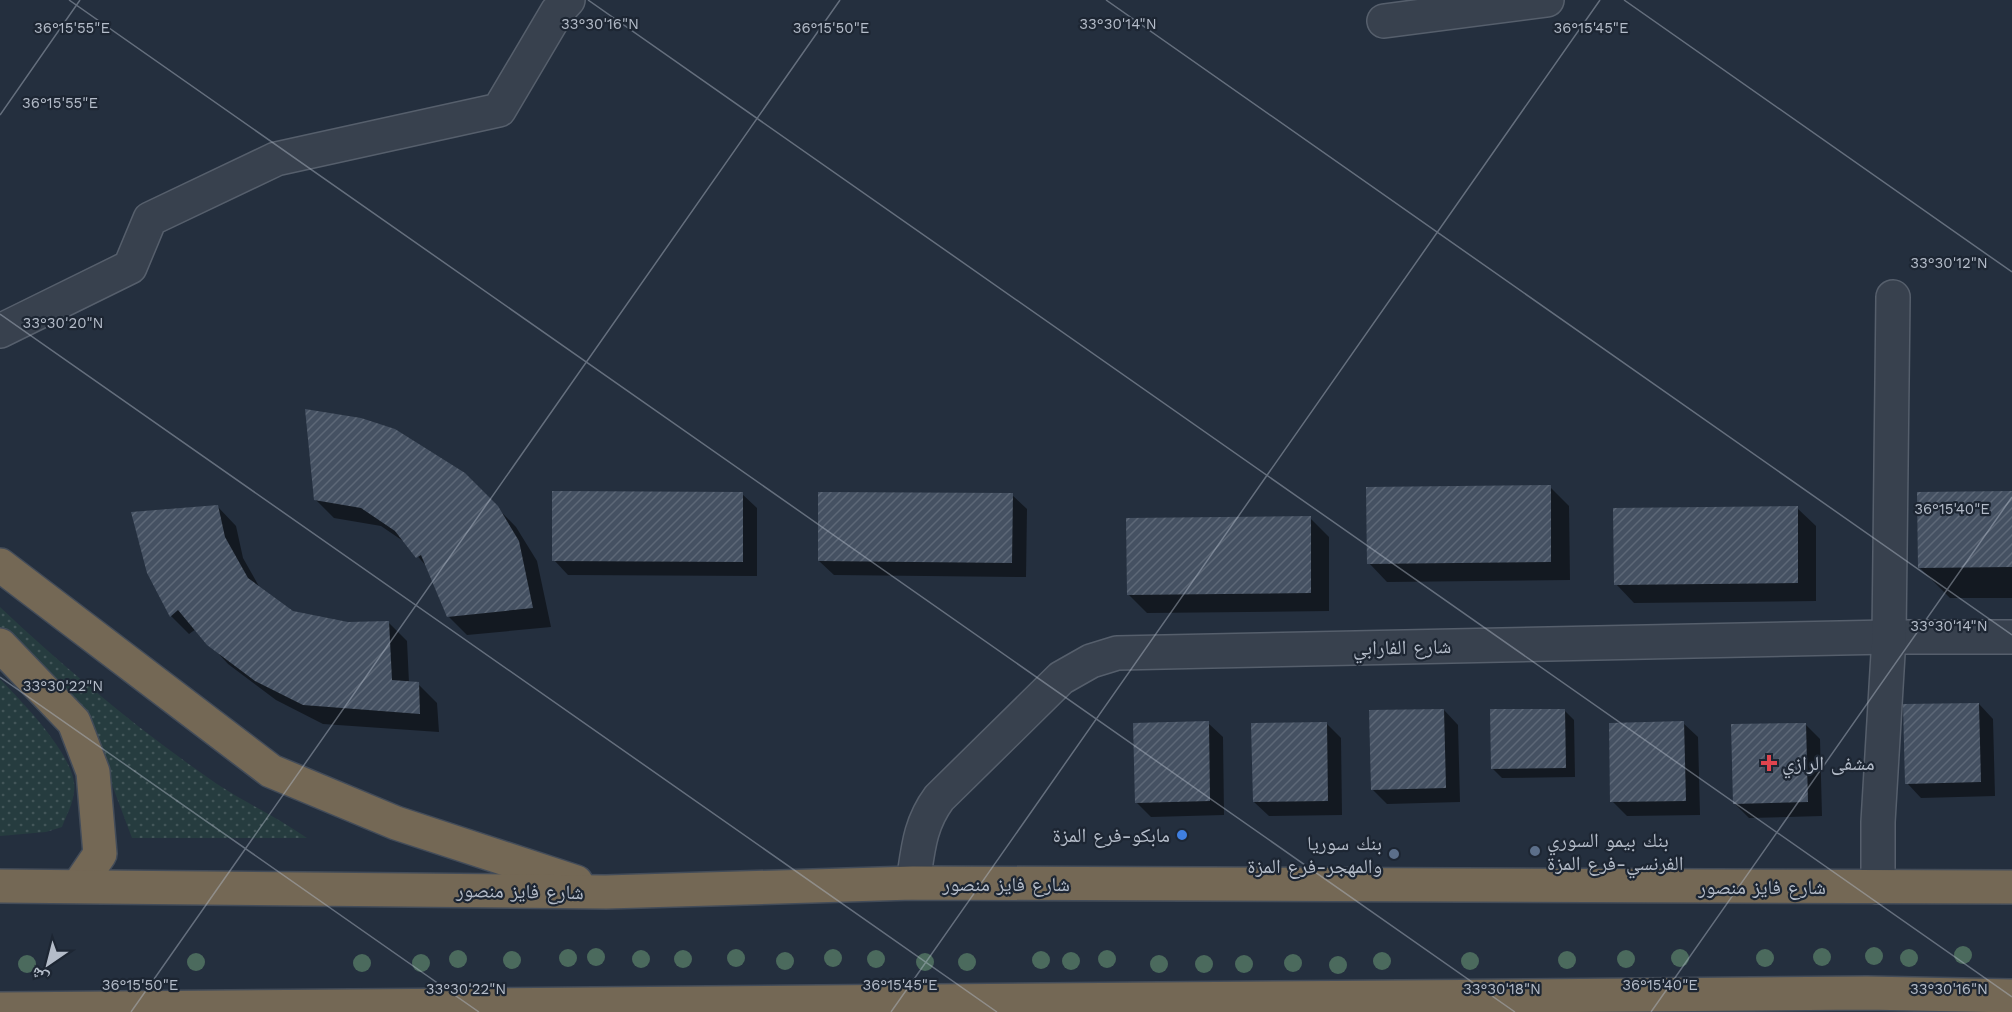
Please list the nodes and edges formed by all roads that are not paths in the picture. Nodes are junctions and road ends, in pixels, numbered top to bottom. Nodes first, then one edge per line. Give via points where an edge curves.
1 (568, 0) edge
2 (1547, 0) edge
3 (1384, 21) dead end
4 (1893, 297) dead end
5 (0, 331) edge
6 (0, 566) edge
7 (1889, 637) junction
8 (2012, 637) edge
9 (0, 645) edge
10 (913, 884) junction
11 (80, 885) junction
12 (0, 886) edge
13 (2012, 887) edge
14 (1878, 888) junction
15 (606, 892) junction
16 (2012, 996) edge
17 (1867, 1003) edge
18 (604, 1007) edge
19 (403, 1008) edge
20 (0, 1009) edge

1 - 5 street via 499,110 276,159 150,219 130,267
2 - 3 street
4 - 7 street
6 - 15 highway via 271,771 396,823
7 - 8 street, شارع الفارابي
7 - 10 street, شارع الفارابي via 1117,653 1091,661 1061,678 939,798 920,831
7 - 14 street
9 - 11 highway via 74,722 93,772 100,854
10 - 14 highway, شارع فايز منصور
10 - 15 highway, شارع فايز منصور
11 - 12 highway, شارع فايز منصور
11 - 15 highway, شارع فايز منصور
13 - 14 highway, شارع فايز منصور
16 - 17 highway
17 - 18 highway
18 - 19 highway
19 - 20 highway

